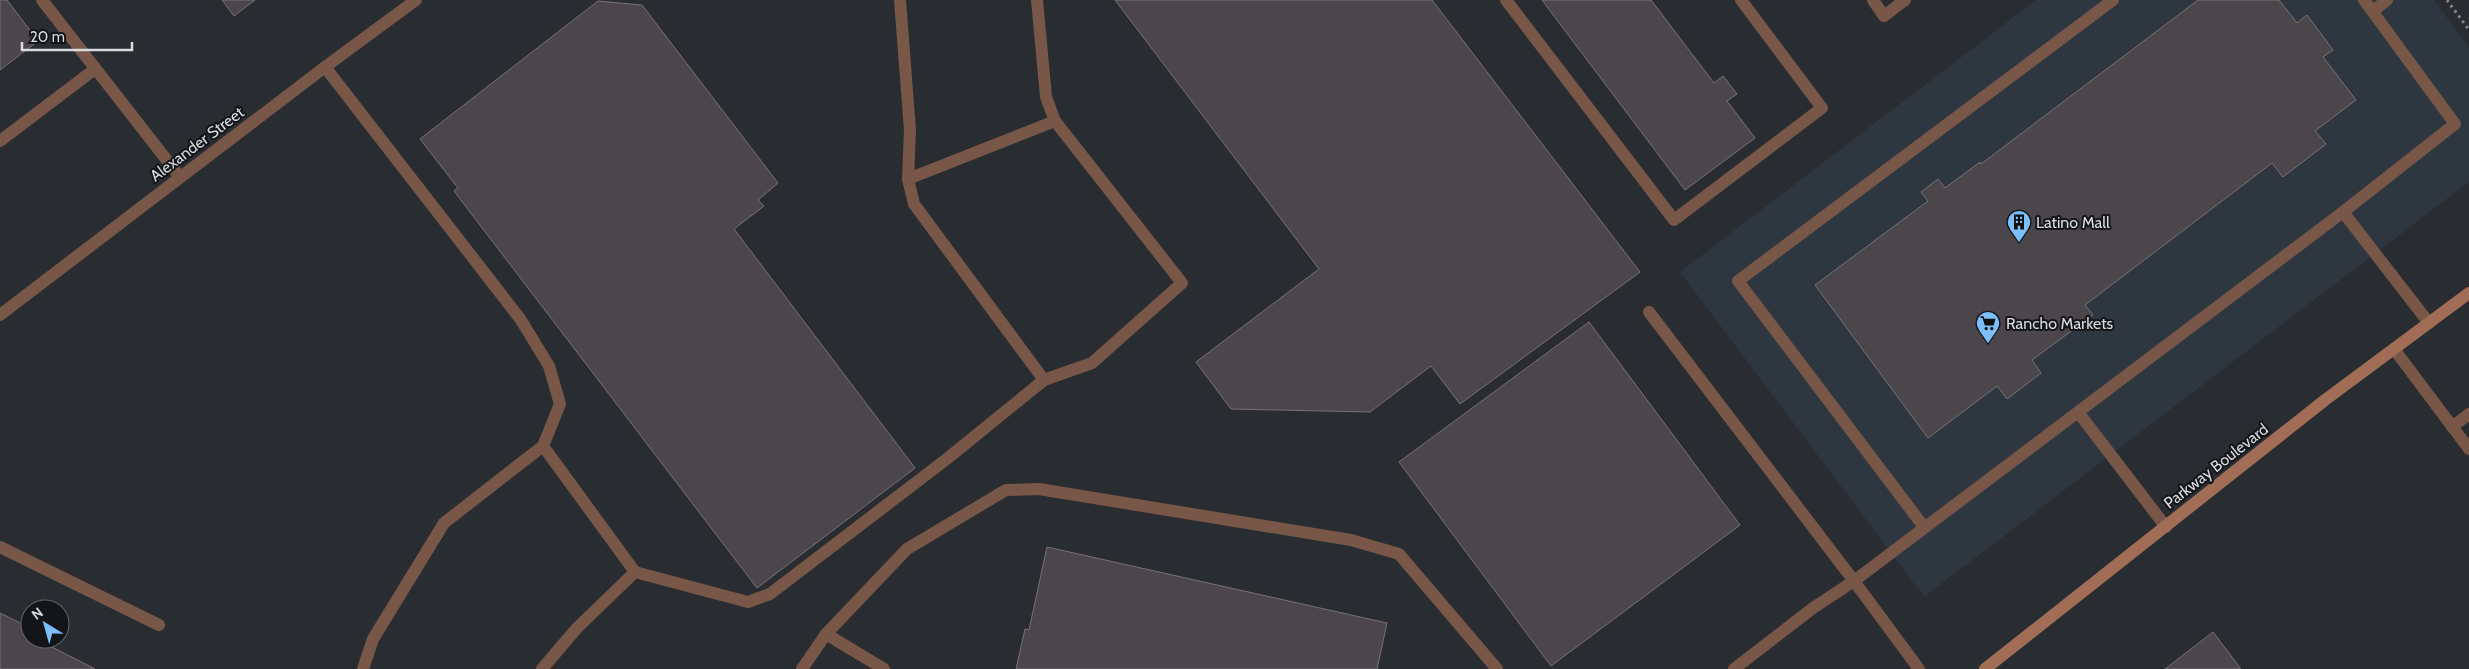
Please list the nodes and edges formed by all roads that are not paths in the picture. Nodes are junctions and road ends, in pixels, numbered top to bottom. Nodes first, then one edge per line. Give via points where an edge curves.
1 (42, 0) edge
2 (416, 0) edge
3 (900, 0) edge
4 (1037, 0) edge
5 (1506, 0) edge
6 (1741, 0) edge
7 (1872, 0) edge
8 (1905, 0) edge
9 (2113, 0) edge
10 (2364, 0) edge
11 (2387, 0) edge
12 (2373, 12) junction
13 (325, 67) junction
14 (95, 69) junction
15 (1055, 121) junction
16 (0, 141) edge
17 (180, 178) junction
18 (908, 179) junction
19 (2343, 212) junction
20 (2469, 293) edge
21 (1649, 312) dead end
22 (0, 315) edge
23 (2429, 323) junction
24 (2394, 349) junction
25 (1044, 380) junction
26 (2078, 412) junction
27 (2469, 414) edge
28 (2452, 427) junction
29 (543, 446) junction
30 (2469, 449) edge
31 (2166, 526) junction
32 (1924, 527) junction
33 (0, 547) edge
34 (635, 572) junction
35 (1854, 581) junction
36 (159, 625) dead end
37 (826, 634) junction
38 (363, 669) edge
39 (542, 669) edge
40 (802, 669) edge
41 (884, 669) edge
42 (1497, 669) edge
43 (1734, 669) edge
44 (1919, 669) edge
45 (1985, 669) edge

1 - 14 street
2 - 13 street, Alexander Street
3 - 18 street via 910,130
4 - 15 street via 1046,96
5 - 6 street via 1674,220 1822,108
7 - 8 street via 1884,16
9 - 32 street via 1738,281
10 - 12 street
11 - 12 street
12 - 19 street via 2455,124
13 - 17 street, Alexander Street
13 - 29 street via 521,320 549,366 560,404
14 - 16 street
14 - 17 street
15 - 18 street
15 - 25 street via 1182,283 1092,363
17 - 22 street, Alexander Street
18 - 25 street via 914,204
19 - 23 street
19 - 26 street
20 - 23 street, Parkway Boulevard
21 - 35 street
23 - 24 street, Parkway Boulevard
24 - 28 street
24 - 31 street, Parkway Boulevard
25 - 34 street via 770,594 748,602
26 - 31 street
26 - 32 street
27 - 28 street
28 - 30 street
29 - 34 street
29 - 38 street via 444,523 373,639
31 - 45 street, Parkway Boulevard
32 - 35 street
33 - 36 street
34 - 39 street via 577,628
35 - 43 street
35 - 44 street
37 - 40 street
37 - 41 street
37 - 42 street via 907,549 1006,490 1039,489 1351,540 1399,554

